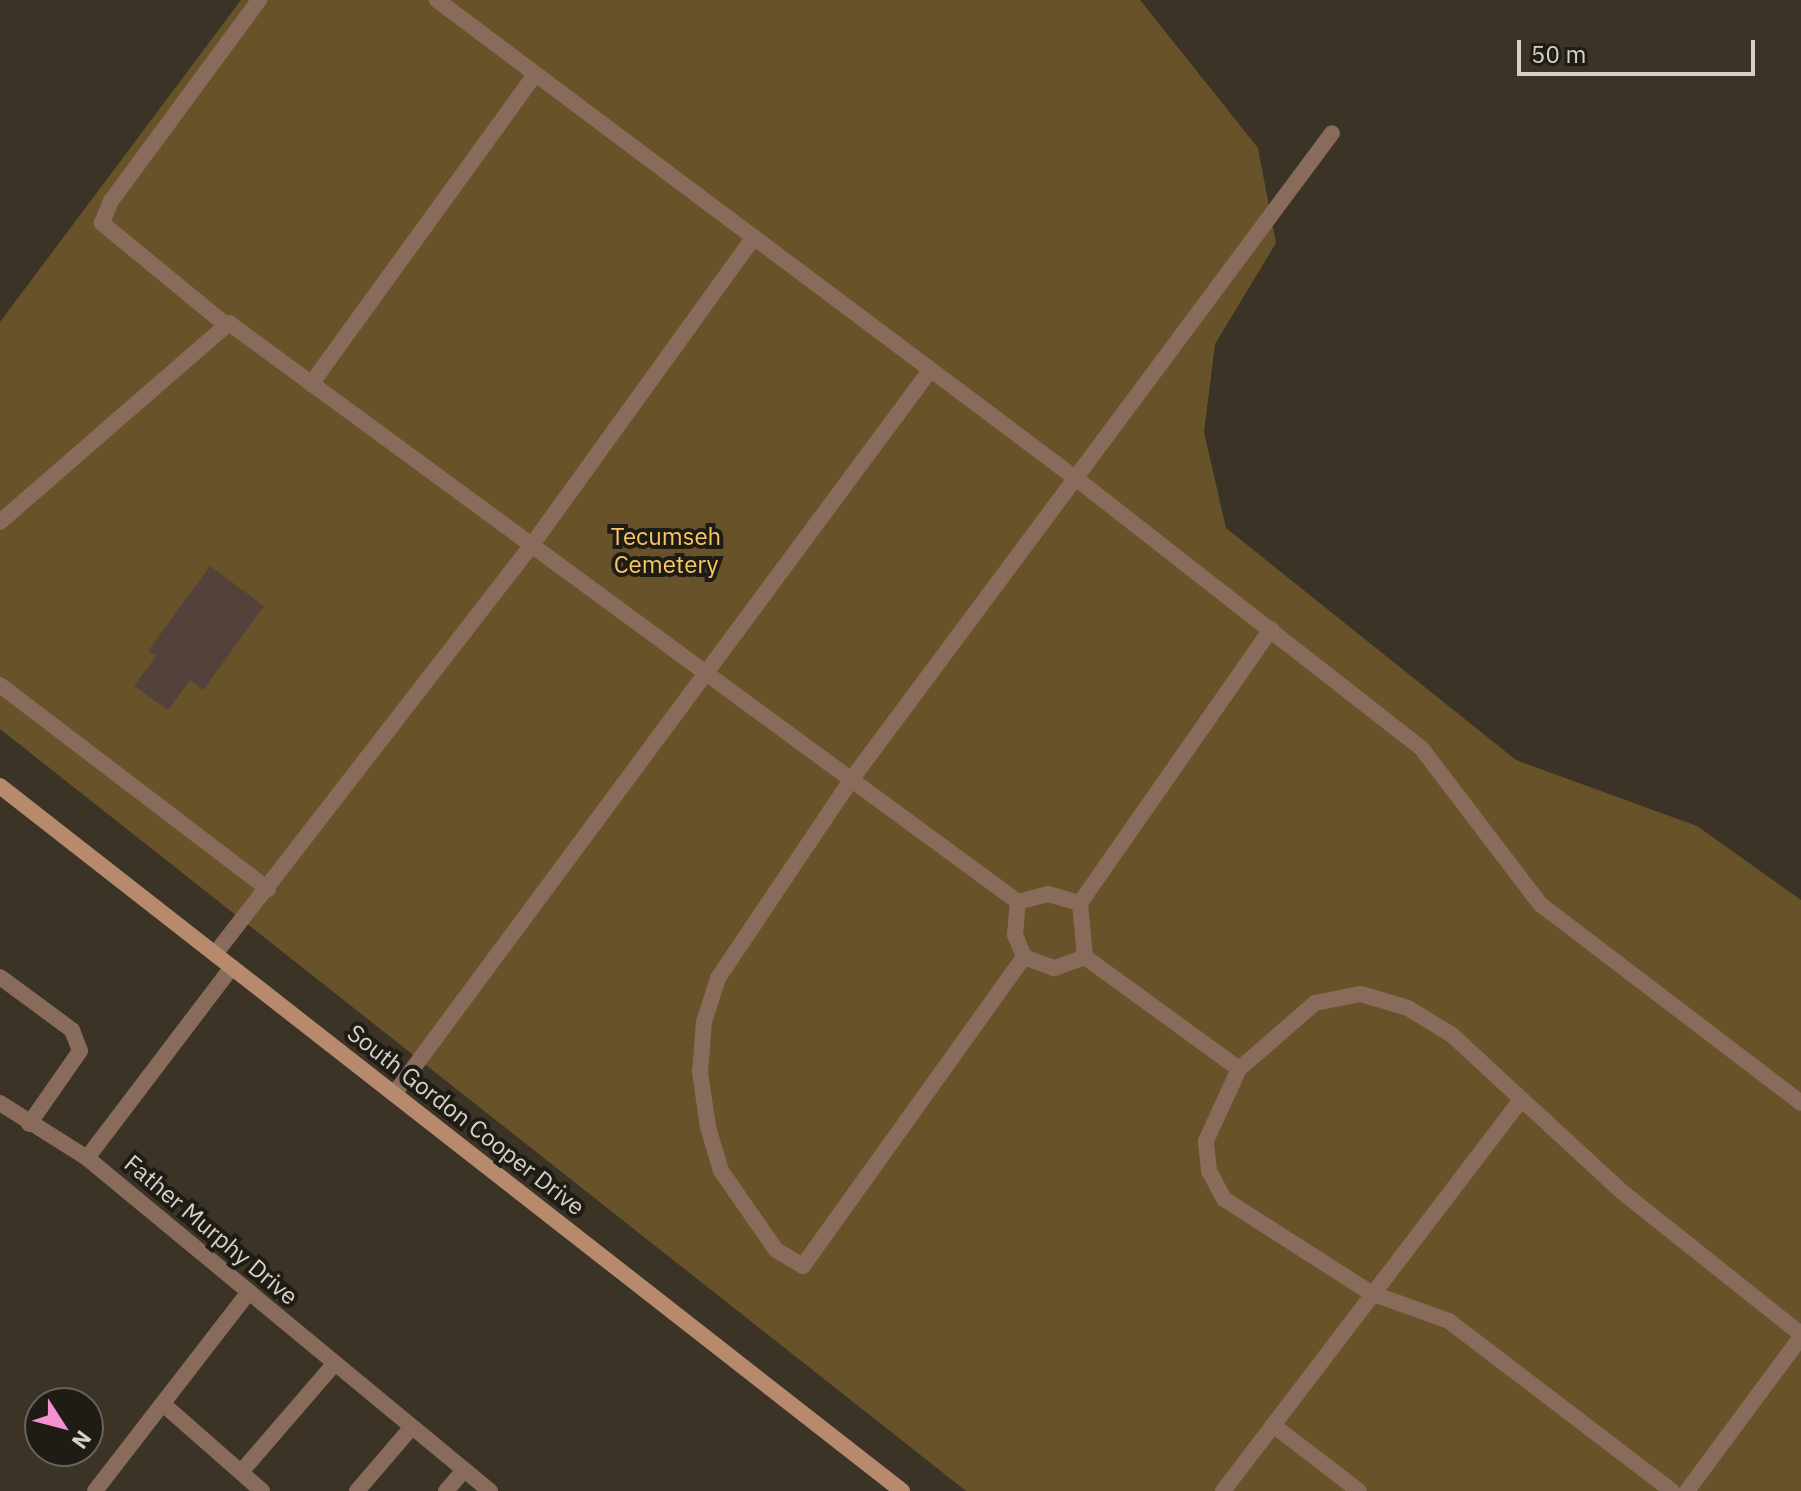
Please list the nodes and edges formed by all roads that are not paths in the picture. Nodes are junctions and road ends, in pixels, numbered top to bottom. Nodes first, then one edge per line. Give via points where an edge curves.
1 (259, 0) edge
2 (437, 0) edge
3 (535, 75) junction
4 (1332, 133) dead end
5 (754, 237) junction
6 (226, 325) junction
7 (928, 373) junction
8 (311, 384) junction
9 (1078, 480) junction
10 (0, 522) edge
11 (534, 542) junction
12 (1271, 629) junction
13 (706, 672) junction
14 (0, 685) edge
15 (851, 780) junction
16 (0, 786) edge
17 (268, 889) junction
18 (1018, 902) junction
19 (1080, 903) junction
20 (215, 954) junction
21 (1024, 957) junction
22 (1085, 957) junction
23 (232, 967) junction
24 (0, 977) edge
25 (1239, 1069) junction
26 (394, 1094) junction
27 (1520, 1101) junction
28 (0, 1103) edge
29 (1801, 1103) edge
30 (29, 1124) junction
31 (87, 1158) junction
32 (249, 1292) junction
33 (1371, 1293) junction
34 (1801, 1335) edge
35 (335, 1363) junction
36 (163, 1404) junction
37 (1273, 1425) junction
38 (411, 1428) junction
39 (464, 1470) junction
40 (241, 1472) junction
41 (95, 1491) edge
42 (262, 1491) edge
43 (357, 1491) edge
44 (446, 1491) edge
45 (490, 1491) edge
46 (902, 1491) edge
47 (1223, 1491) edge
48 (1359, 1491) edge
49 (1672, 1491) edge
50 (1687, 1491) edge

1 - 6 street via 111,201 102,223
2 - 3 street
3 - 5 street
3 - 8 street
4 - 9 street
5 - 7 street
5 - 11 street
6 - 8 street
6 - 10 street
7 - 9 street
7 - 13 street
8 - 11 street
9 - 12 street
9 - 15 street
11 - 13 street
11 - 17 street
12 - 19 street
12 - 29 street via 1422,749 1540,904
13 - 15 street
13 - 26 street
14 - 17 street
15 - 18 street
15 - 21 street via 743,935 704,1022 700,1072 721,1171 776,1250 803,1266
16 - 20 main road, South Gordon Cooper Drive
17 - 20 street
18 - 19 street via 1048,894
18 - 21 street via 1015,935
19 - 22 street
20 - 23 main road, South Gordon Cooper Drive
21 - 22 street via 1054,968
22 - 25 street
23 - 26 main road, South Gordon Cooper Drive
23 - 31 street, Father Murphy Drive
24 - 30 street via 72,1030 80,1051
25 - 27 street via 1315,1003 1361,994 1408,1008 1452,1035
25 - 33 street via 1206,1141 1209,1171 1224,1199
26 - 46 main road, South Gordon Cooper Drive
27 - 33 street
27 - 34 street
28 - 30 street
30 - 31 street
31 - 32 street, Father Murphy Drive
32 - 35 street, Father Murphy Drive
32 - 36 street
33 - 37 street
33 - 49 street via 1449,1321
34 - 50 street
35 - 38 street, Father Murphy Drive
35 - 40 street
36 - 40 street
36 - 41 street
37 - 47 street
37 - 48 street
38 - 39 street, Father Murphy Drive
38 - 43 street
39 - 44 street
39 - 45 street, Father Murphy Drive
40 - 42 street

